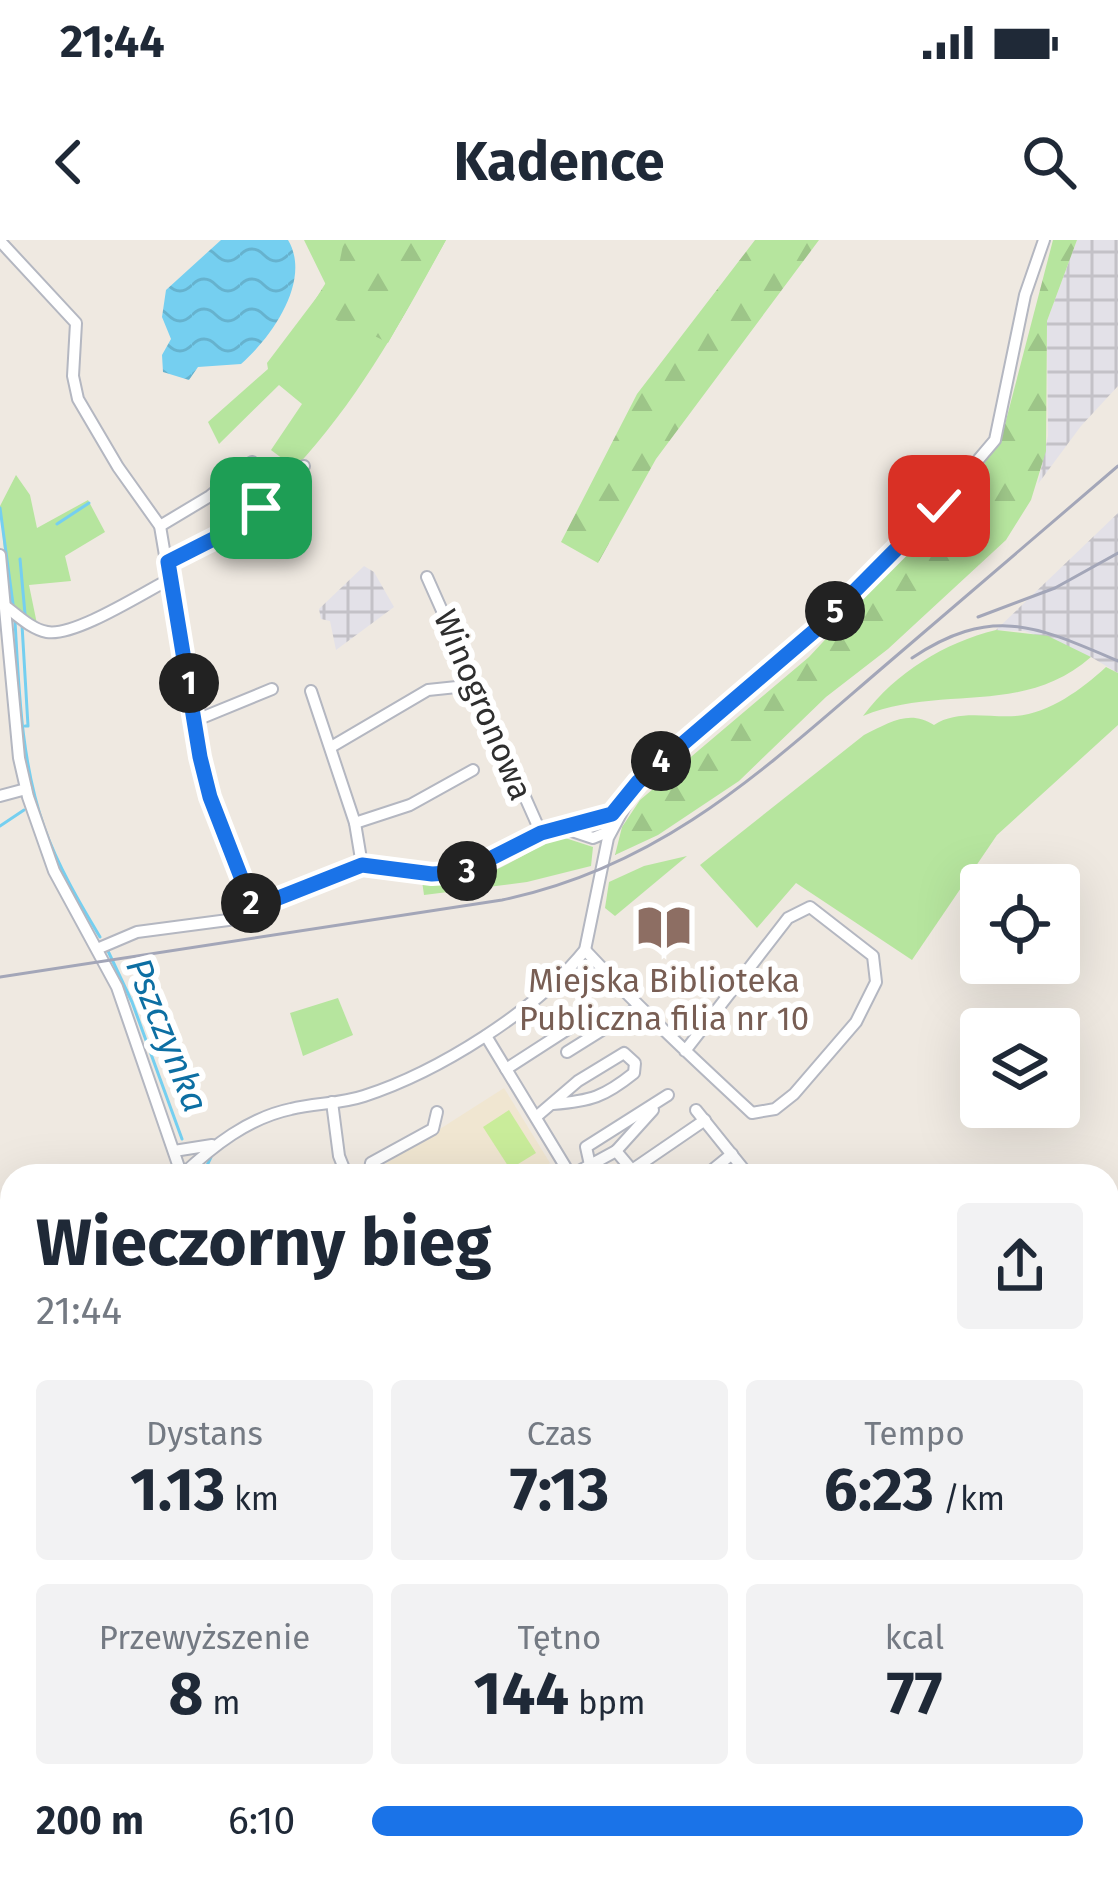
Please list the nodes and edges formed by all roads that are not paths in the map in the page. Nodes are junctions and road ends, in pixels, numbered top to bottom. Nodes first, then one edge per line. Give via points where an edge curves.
1 (1044, 240) edge
2 (0, 241) edge
3 (253, 462) dead end
4 (304, 466) dead end
5 (160, 526) junction
6 (0, 555) edge
7 (168, 562) junction
8 (1, 577) edge
9 (428, 577) dead end
10 (172, 578) junction
11 (5, 606) junction
12 (476, 685) junction
13 (272, 689) dead end
14 (311, 691) dead end
15 (194, 721) junction
16 (331, 747) junction
17 (473, 770) dead end
18 (26, 789) junction
19 (0, 796) edge
20 (622, 806) junction
21 (599, 820) junction
22 (355, 824) junction
23 (563, 828) junction
24 (611, 831) junction
25 (541, 833) junction
26 (593, 838) junction
27 (604, 853) junction
28 (362, 865) junction
29 (253, 908) junction
30 (98, 949) junction
31 (585, 950) junction
32 (639, 1007) junction
33 (585, 1018) dead end
34 (486, 1036) junction
35 (567, 1052) dead end
36 (686, 1052) junction
37 (506, 1069) junction
38 (332, 1102) junction
39 (553, 1104) junction
40 (437, 1112) dead end
41 (536, 1117) junction
42 (215, 1144) junction
43 (174, 1151) junction
44 (616, 1151) junction
45 (732, 1154) junction
46 (178, 1164) edge
47 (194, 1164) edge
48 (342, 1164) edge
49 (371, 1164) edge
50 (565, 1164) edge
51 (590, 1164) edge
52 (592, 1164) edge
53 (627, 1164) edge
54 (644, 1164) edge
55 (720, 1164) edge
56 (740, 1164) edge

1 - 20 street via 1000,424 986,452 819,627 651,770
2 - 5 street via 76,323 78,399
3 - 5 street
4 - 7 street via 233,529
5 - 7 street
6 - 8 street
7 - 10 street
8 - 11 street
9 - 12 street, Winogronowa
10 - 11 street via 56,633
10 - 15 street
11 - 18 street
12 - 16 street via 428,690
12 - 25 street, Winogronowa
13 - 15 street
14 - 16 street
15 - 29 street via 210,797
16 - 22 street
17 - 22 street via 410,806
18 - 19 street
18 - 30 street via 54,871
20 - 21 street
20 - 24 street
21 - 23 street
21 - 24 street
22 - 28 street
23 - 25 street
23 - 26 street
24 - 26 street
24 - 27 street
25 - 28 street via 449,875
26 - 27 street
27 - 31 street
28 - 29 street
29 - 30 street via 251,917 137,932
30 - 43 street
31 - 32 street
31 - 34 street
32 - 35 street
32 - 36 street
33 - 37 street
34 - 37 street
34 - 38 street via 388,1086
36 - 36 street via 752,1113 775,1109 863,1012 876,982 873,956 810,908 788,918
37 - 41 street
38 - 42 street via 275,1112
38 - 48 street
39 - 39 street via 624,1053 635,1063 628,1078 587,1102
39 - 41 street
40 - 49 street via 433,1129
41 - 50 street
42 - 43 street
42 - 47 street
43 - 46 street
44 - 51 street via 668,1095 586,1147
44 - 52 street
44 - 53 street
45 - 54 street via 700,1115
45 - 55 street
45 - 56 street

